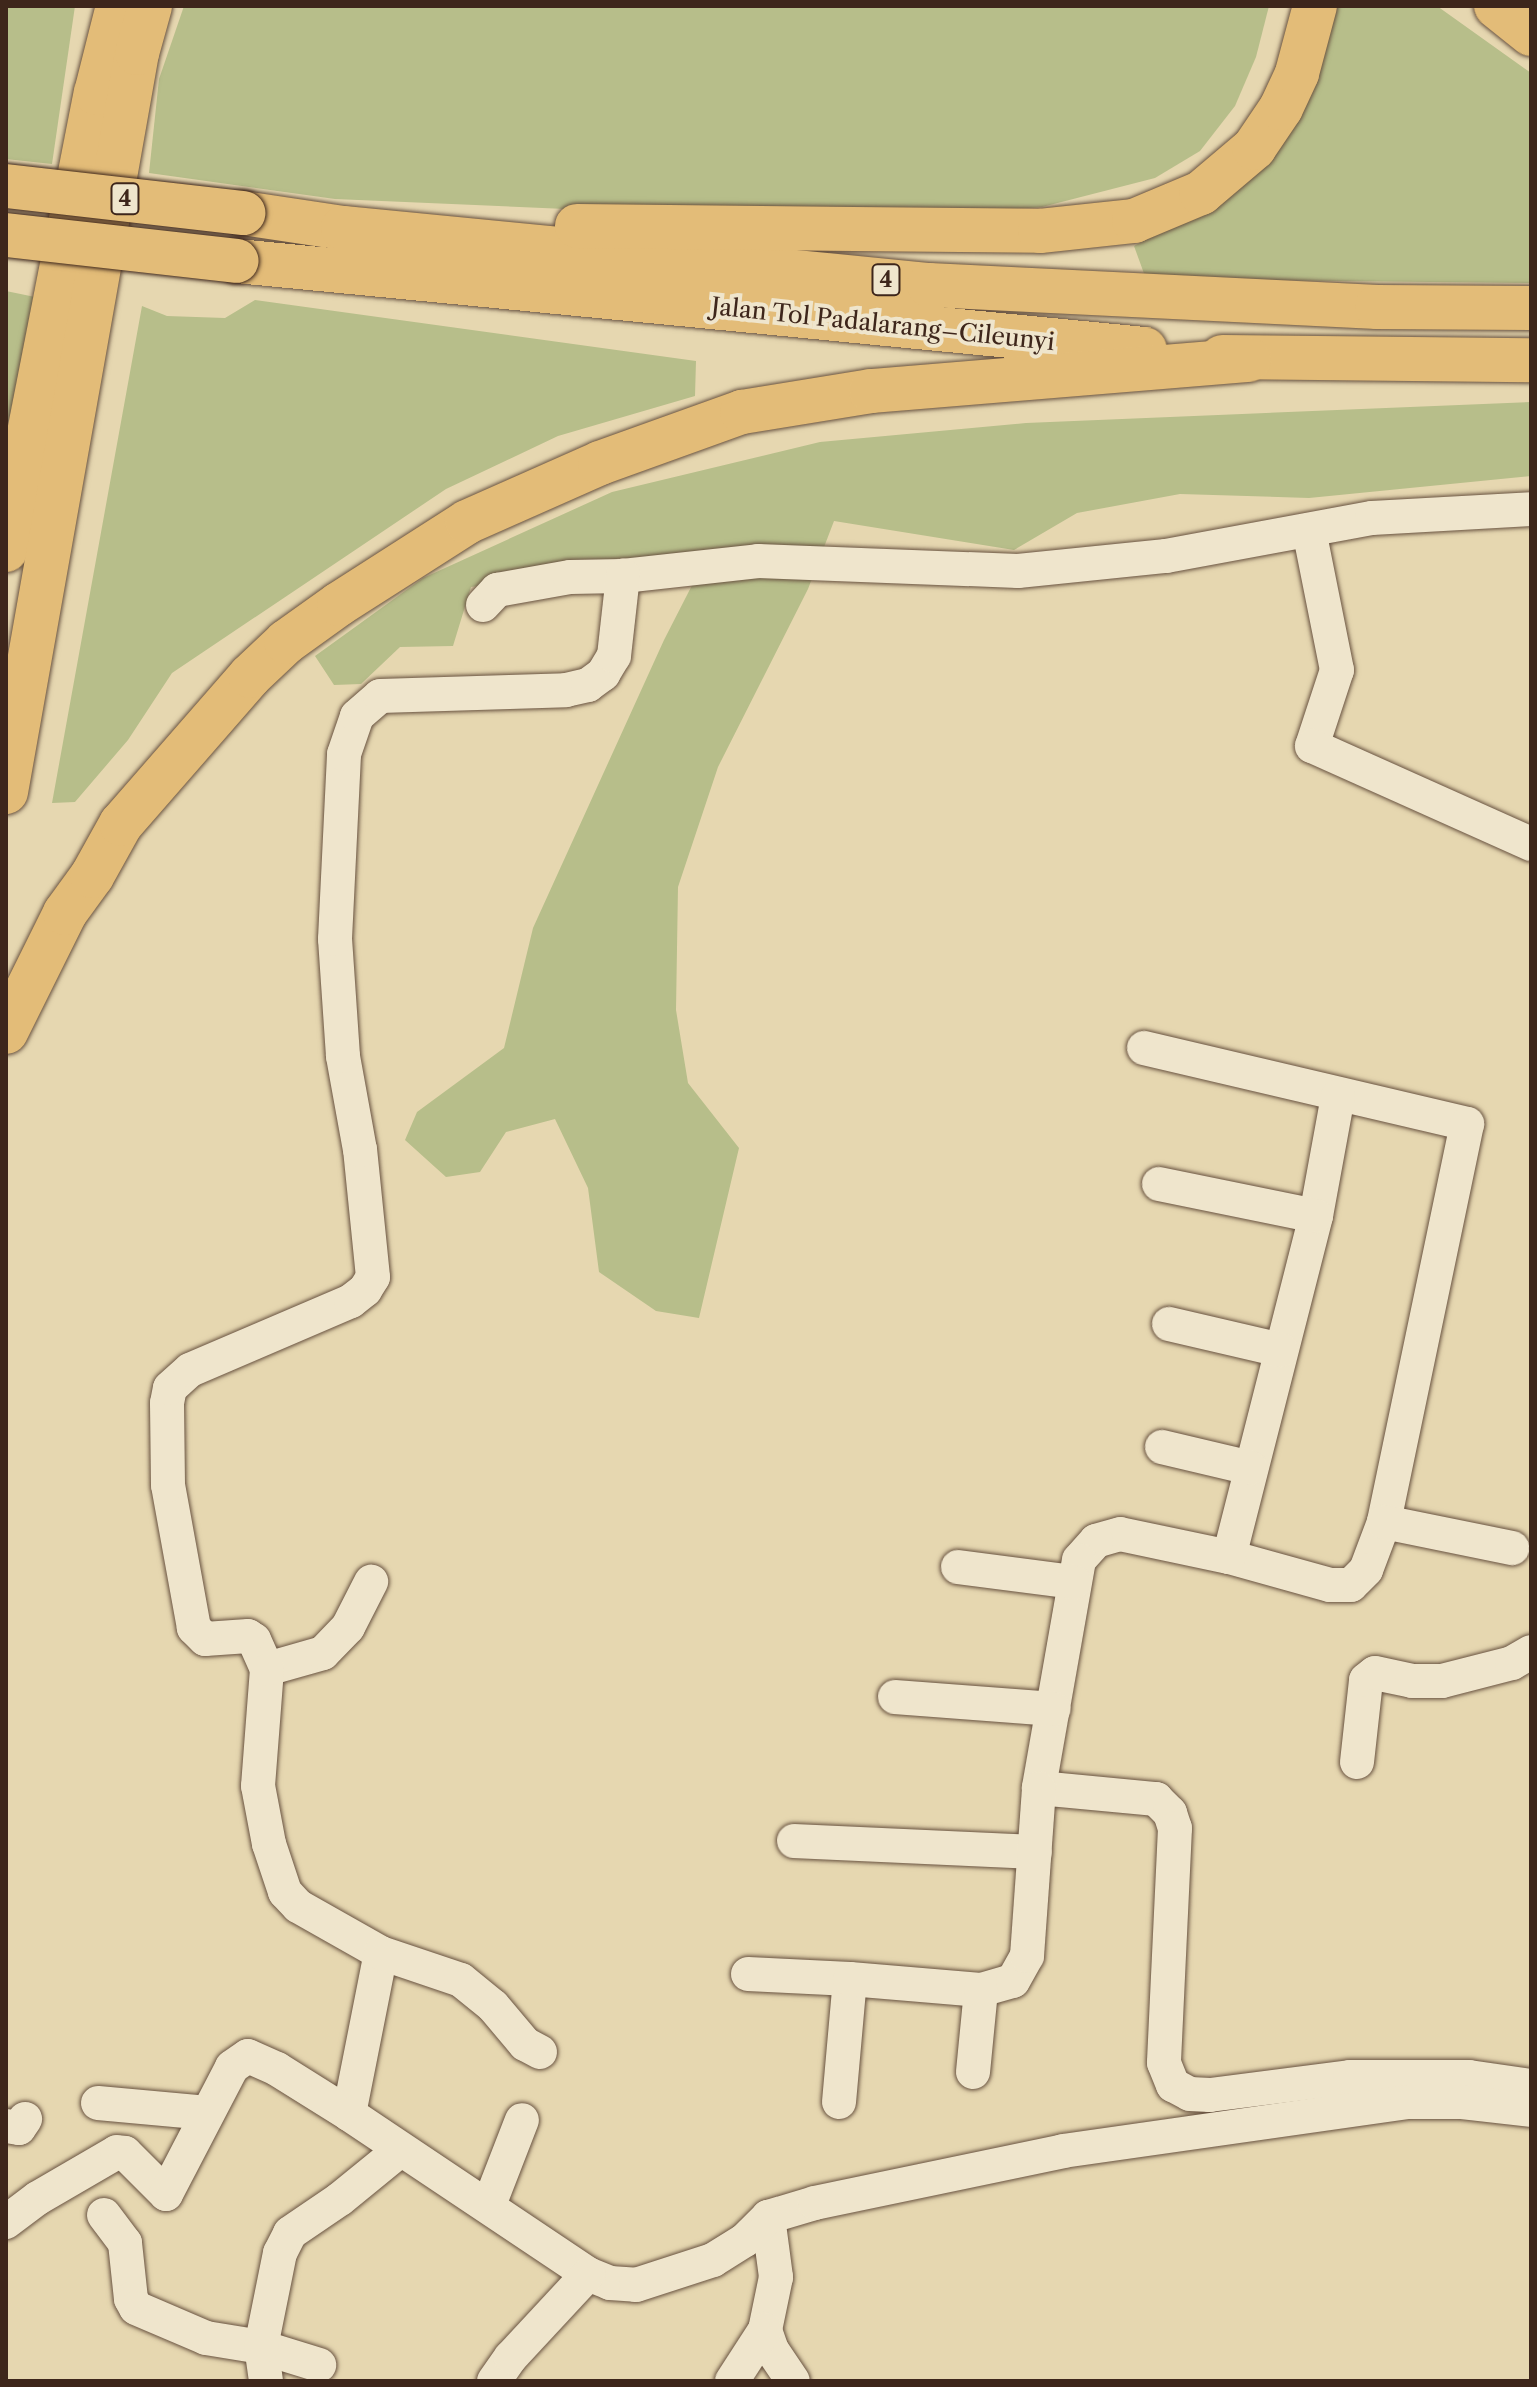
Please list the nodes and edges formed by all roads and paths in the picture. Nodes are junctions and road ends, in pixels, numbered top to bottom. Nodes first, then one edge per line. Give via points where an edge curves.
1 (118, 6) edge
2 (150, 6) edge
3 (1315, 6) edge
4 (1496, 6) edge
5 (1531, 34) edge
6 (6, 186) edge
7 (343, 228) junction
8 (6, 235) edge
9 (1531, 308) edge
10 (1249, 360) junction
11 (1531, 360) edge
12 (1531, 509) edge
13 (1309, 530) junction
14 (6, 550) edge
15 (623, 576) junction
16 (483, 605) dead end
17 (6, 792) edge
18 (1531, 844) edge
19 (6, 1032) edge
20 (1144, 1048) dead end
21 (1338, 1096) junction
22 (1159, 1184) dead end
23 (1316, 1216) junction
24 (1169, 1324) dead end
25 (1281, 1350) junction
26 (1162, 1447) dead end
27 (1251, 1468) junction
28 (1384, 1522) junction
29 (1512, 1548) dead end
30 (1229, 1557) junction
31 (958, 1567) dead end
32 (371, 1582) dead end
33 (1074, 1582) junction
34 (1531, 1652) edge
35 (267, 1669) junction
36 (895, 1697) dead end
37 (1054, 1709) junction
38 (1357, 1762) dead end
39 (1039, 1788) junction
40 (794, 1841) dead end
41 (1035, 1852) junction
42 (381, 1953) junction
43 (748, 1974) dead end
44 (850, 1979) junction
45 (981, 1990) junction
46 (540, 2052) dead end
47 (973, 2072) dead end
48 (1531, 2086) edge
49 (1210, 2095) junction
50 (839, 2102) dead end
51 (98, 2103) dead end
52 (1531, 2110) edge
53 (208, 2113) junction
54 (349, 2114) junction
55 (522, 2120) dead end
56 (1212, 2129) junction
57 (400, 2150) junction
58 (489, 2205) junction
59 (104, 2215) dead end
60 (768, 2217) junction
61 (6, 2222) edge
62 (588, 2274) junction
63 (765, 2330) junction
64 (261, 2347) junction
65 (319, 2365) dead end
66 (266, 2381) edge
67 (494, 2381) edge
68 (732, 2381) edge
69 (793, 2381) edge

1 - 14 highway via 96,93
2 - 17 highway via 137,53
3 - 7 highway via 1297,73 1254,148 1201,193 1134,221 1040,231 706,225
4 - 5 highway
6 - 7 highway, Jalan Tol Padalarang–Cileunyi / 4, bridge
7 - 9 highway, Jalan Tol Padalarang–Cileunyi / 4 via 929,285 1377,307
8 - 10 highway, Jalan Tol Padalarang–Cileunyi / 4, bridge
10 - 11 highway, Jalan Tol Padalarang–Cileunyi / 4
10 - 19 highway via 871,391 742,412 600,463 467,522 339,604 250,676 121,824 65,913
12 - 13 street via 1372,518
13 - 15 street via 1166,556 1018,571 758,561
13 - 18 street via 1337,670 1312,746
15 - 16 street via 517,584 491,593
15 - 35 street via 614,656 588,685 380,696 357,716 344,754 335,939 343,1056 360,1150 373,1277 351,1301 190,1370 170,1388 167,1403 168,1485 194,1628 205,1639 248,1636
20 - 21 street
21 - 23 street
21 - 28 street via 1467,1124
22 - 23 street
23 - 25 street
24 - 25 street
25 - 27 street
26 - 27 street
27 - 30 street
28 - 29 street
28 - 30 street via 1366,1570 1351,1585 1330,1585
30 - 33 street via 1120,1534 1096,1541 1079,1560
31 - 33 street
32 - 35 street via 348,1627 323,1653
33 - 37 street
34 - 38 street via 1512,1663 1442,1681 1375,1673 1366,1680
35 - 42 street via 258,1786 285,1892 298,1906
36 - 37 street
37 - 39 street
39 - 41 street
39 - 49 street via 1156,1799 1170,1813 1175,1828 1164,2063 1173,2085 1190,2094
40 - 41 street
41 - 45 street via 1027,1956 1013,1981
42 - 46 street via 461,1980 493,2006 525,2044
42 - 54 street
43 - 44 street
44 - 45 street
44 - 50 street
45 - 47 street
48 - 49 street via 1469,2077 1350,2077
49 - 56 street
51 - 53 street
52 - 56 street via 1407,2102
53 - 54 street via 232,2067 248,2056
53 - 61 street via 166,2194 125,2153 117,2152
54 - 57 street
55 - 58 street
56 - 60 street via 1063,2151
57 - 58 street
57 - 64 street via 290,2233 280,2253
58 - 62 street
59 - 64 street via 125,2243 136,2308 206,2338
60 - 62 street via 713,2260 678,2272 636,2285
60 - 63 street via 776,2277
62 - 67 street
63 - 68 street
63 - 69 street
64 - 65 street
64 - 66 street

